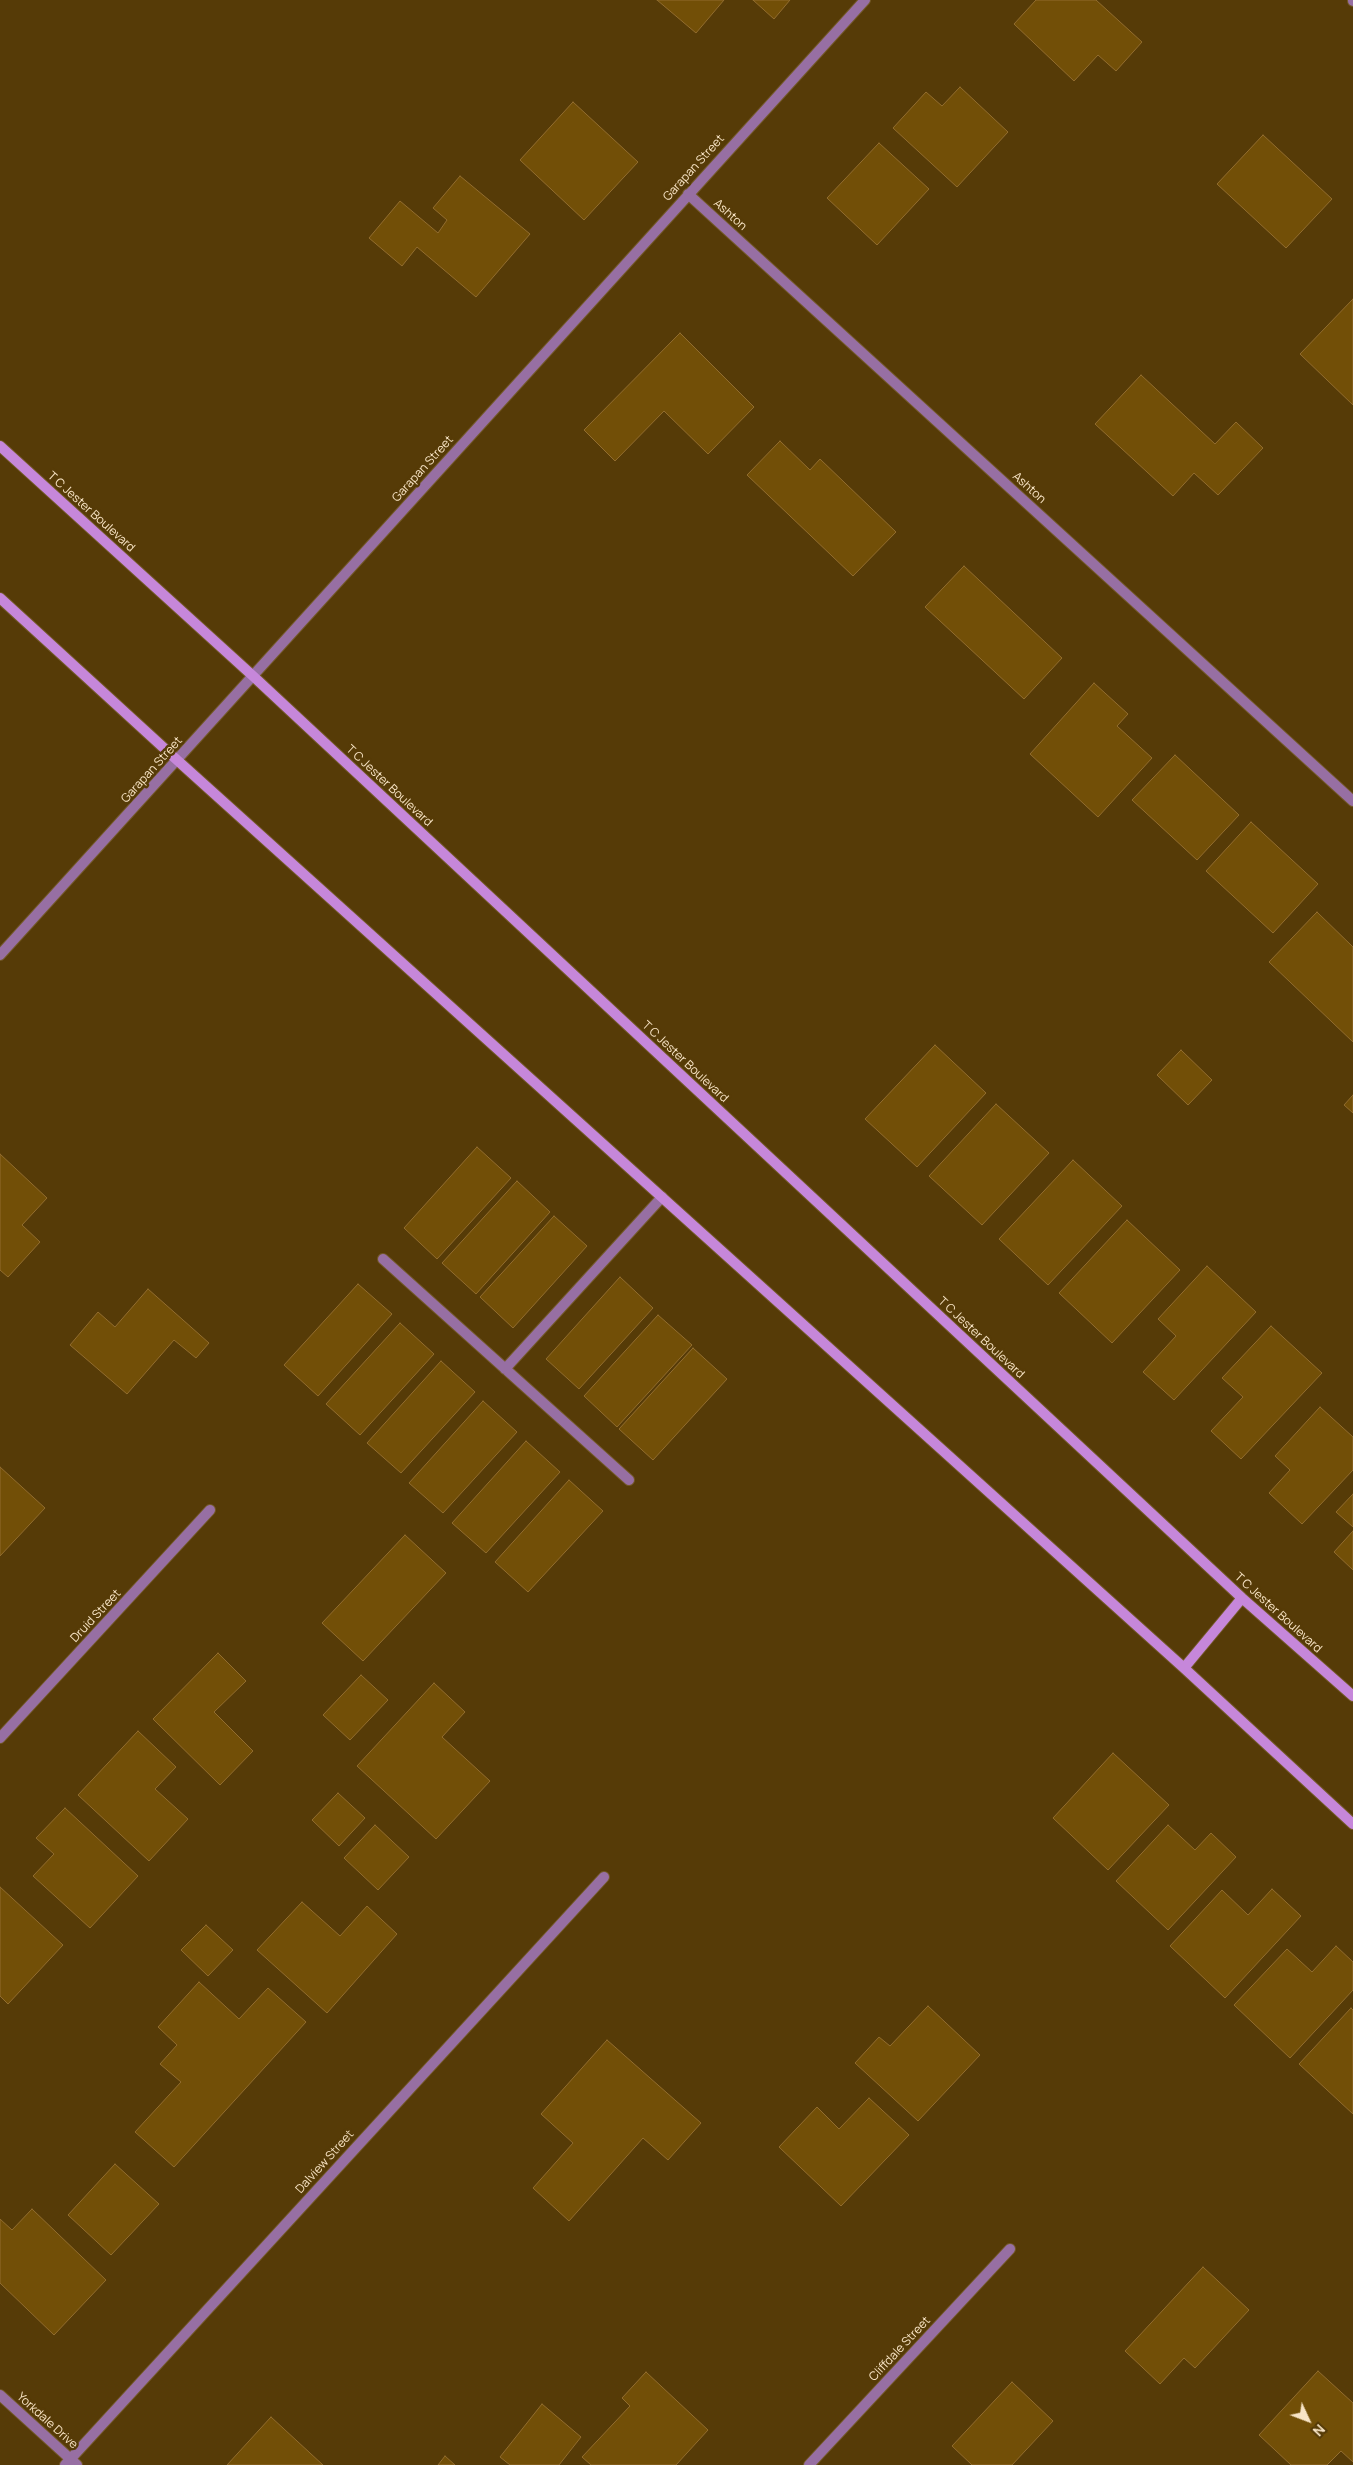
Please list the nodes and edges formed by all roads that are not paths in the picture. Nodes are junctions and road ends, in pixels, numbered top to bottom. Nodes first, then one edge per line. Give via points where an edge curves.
1 (865, 0) edge
2 (688, 194) junction
3 (0, 446) edge
4 (0, 598) edge
5 (252, 676) junction
6 (177, 760) junction
7 (1353, 801) edge
8 (0, 955) edge
9 (662, 1197) junction
10 (383, 1259) dead end
11 (505, 1369) junction
12 (629, 1480) dead end
13 (210, 1510) dead end
14 (1242, 1598) junction
15 (1184, 1668) junction
16 (1353, 1696) edge
17 (0, 1738) edge
18 (1353, 1824) edge
19 (604, 1877) dead end
20 (1010, 2249) dead end
21 (0, 2395) edge
22 (71, 2463) edge
23 (809, 2465) edge

1 - 2 street, Garapan Street
2 - 5 street, Garapan Street
2 - 7 street, Ashton
3 - 5 main road, T C Jester Boulevard
4 - 6 main road
5 - 6 street, Garapan Street
5 - 14 main road, T C Jester Boulevard
6 - 8 street, Garapan Street
6 - 9 main road
9 - 11 street
9 - 15 main road
10 - 11 street
11 - 12 street
13 - 17 street, Druid Street
14 - 15 main road
14 - 16 main road, T C Jester Boulevard
15 - 18 main road
19 - 22 street, Dalview Street
20 - 23 street, Cliffdale Street
21 - 22 street, Yorkdale Drive

